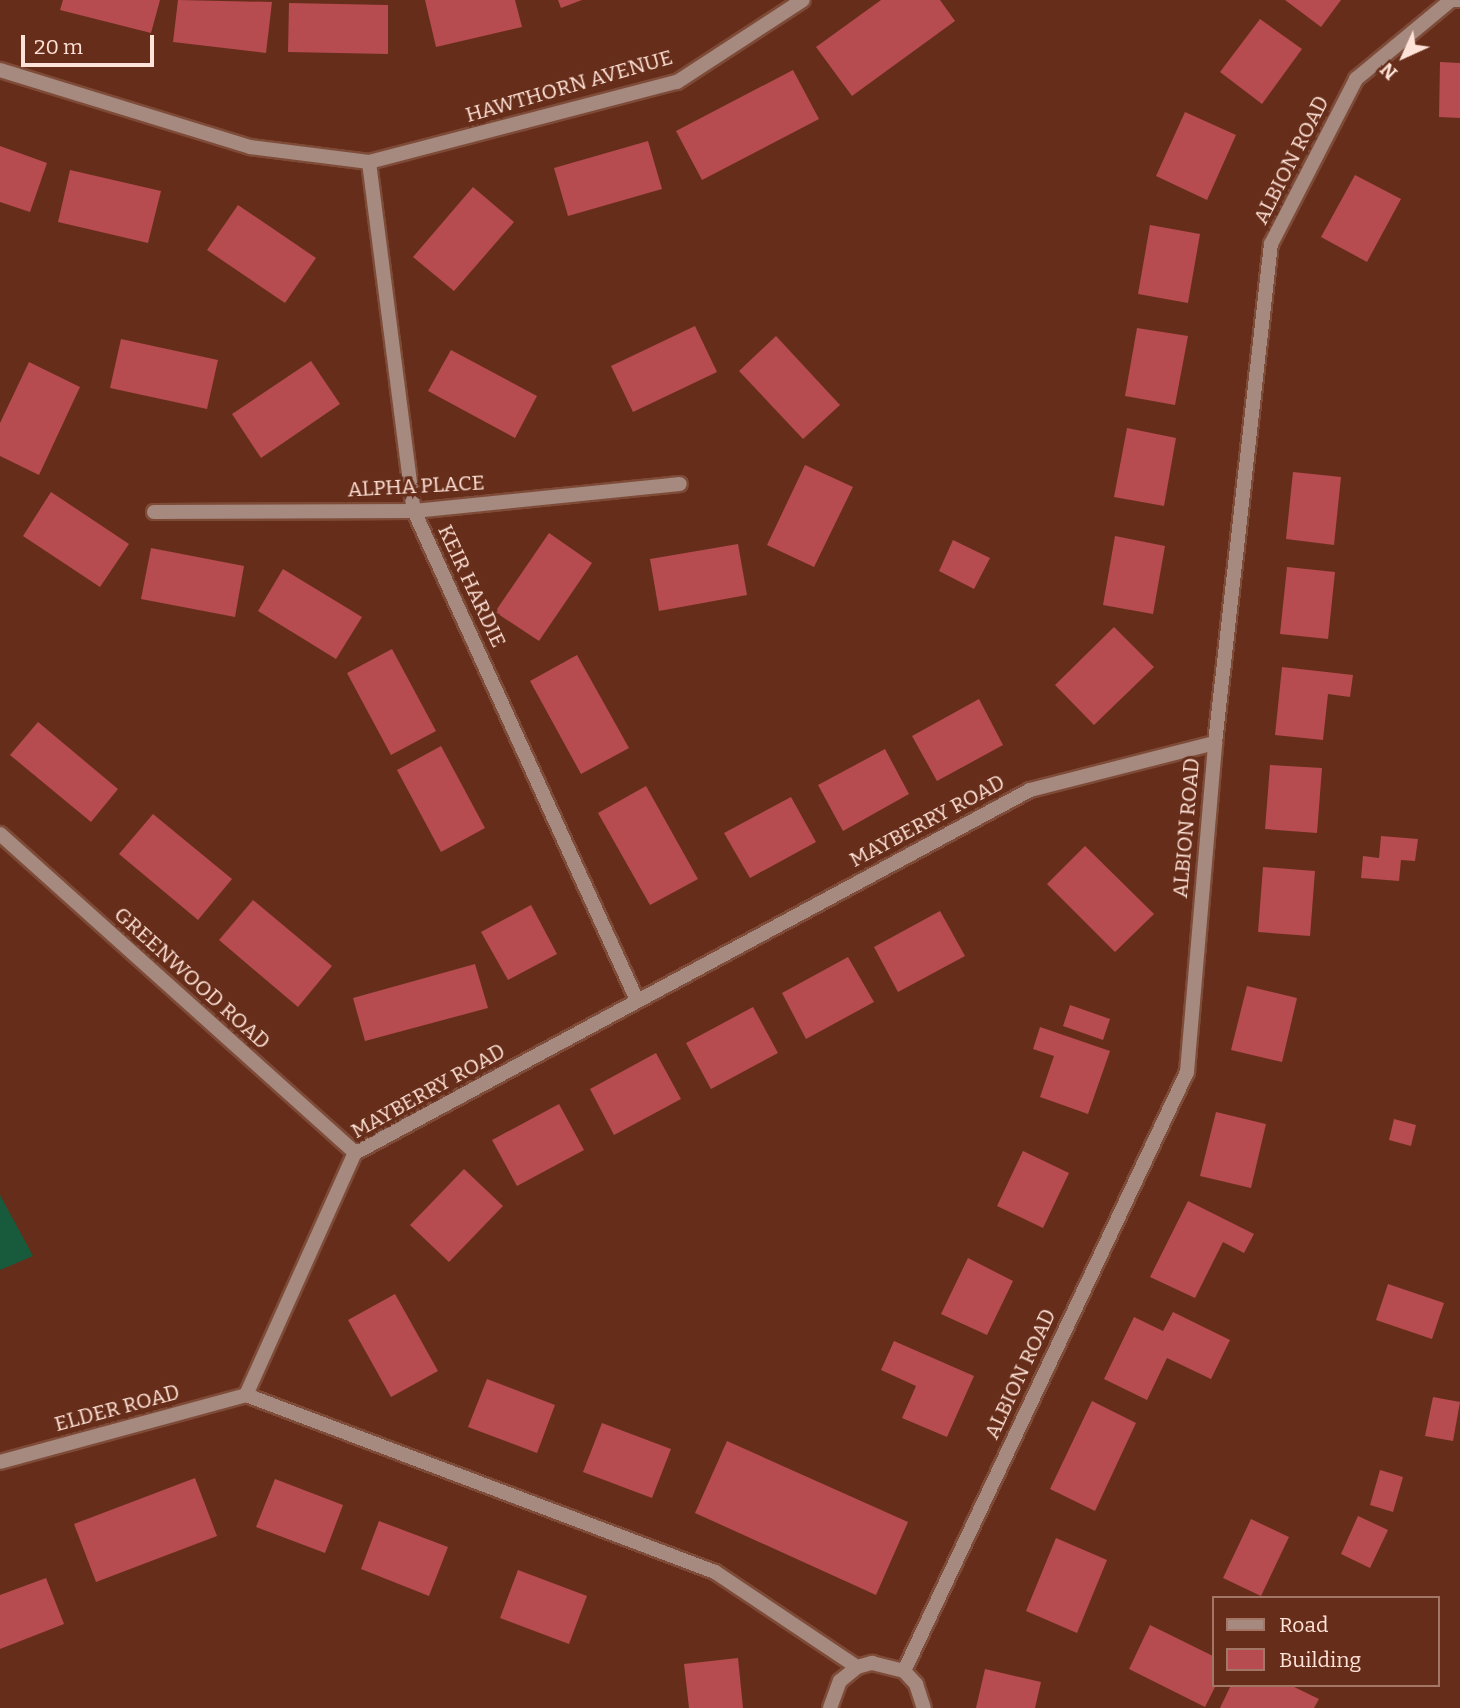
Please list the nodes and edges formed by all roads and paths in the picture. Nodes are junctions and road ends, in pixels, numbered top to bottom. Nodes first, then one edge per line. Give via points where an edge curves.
1 (803, 0) edge
2 (1460, 0) edge
3 (0, 71) edge
4 (369, 162) junction
5 (680, 484) dead end
6 (414, 511) junction
7 (153, 512) dead end
8 (1214, 743) junction
9 (0, 834) edge
10 (638, 1000) junction
11 (355, 1153) junction
12 (246, 1395) junction
13 (0, 1462) edge
14 (857, 1667) junction
15 (904, 1671) junction
16 (830, 1708) edge
17 (924, 1708) edge

1 - 4 street, HAWTHORN AVENUE via 677,82
2 - 8 street, ALBION ROAD via 1451,0 1356,79 1271,244
3 - 4 street via 250,148
4 - 6 street, KEIR HARDIE
5 - 6 street, ALPHA PLACE
6 - 7 street, ALPHA PLACE
6 - 10 street, KEIR HARDIE
8 - 10 street, MAYBERRY ROAD via 1030,789
8 - 15 street, ALBION ROAD via 1187,1072
9 - 11 street, GREENWOOD ROAD
10 - 11 street, MAYBERRY ROAD
11 - 12 street, MAYBERRY ROAD
12 - 13 street, ELDER ROAD
12 - 14 street via 715,1572
14 - 15 street via 889,1664
14 - 16 street via 840,1681
15 - 17 street via 916,1684

